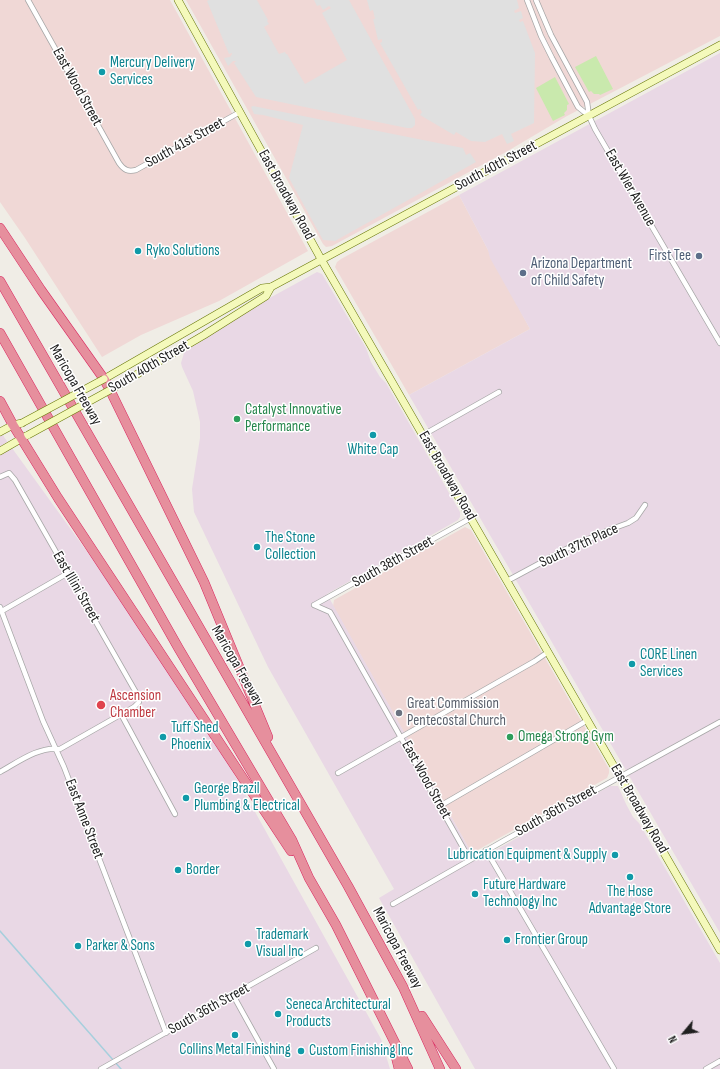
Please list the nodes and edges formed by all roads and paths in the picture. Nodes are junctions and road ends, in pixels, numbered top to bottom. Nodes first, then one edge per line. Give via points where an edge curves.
1 (28, 0) edge
2 (178, 0) edge
3 (527, 0) edge
4 (536, 0) edge
5 (720, 45) edge
6 (240, 112) junction
7 (589, 116) junction
8 (129, 172) joint
9 (0, 228) edge
10 (321, 259) junction
11 (0, 282) edge
12 (272, 287) junction
13 (0, 333) edge
14 (720, 343) edge
15 (104, 379) junction
16 (110, 390) junction
17 (499, 392) dead end
18 (0, 401) edge
19 (17, 424) junction
20 (0, 432) edge
21 (423, 435) junction
22 (25, 437) junction
23 (0, 451) edge
24 (0, 477) edge
25 (645, 505) dead end
26 (471, 518) junction
27 (68, 573) junction
28 (507, 581) junction
29 (314, 605) joint
30 (1, 609) edge
31 (548, 652) junction
32 (121, 714) junction
33 (588, 720) junction
34 (720, 722) edge
35 (402, 737) junction
36 (54, 748) junction
37 (0, 772) edge
38 (282, 772) junction
39 (338, 773) dead end
40 (620, 776) junction
41 (440, 806) junction
42 (175, 814) dead end
43 (486, 850) junction
44 (470, 860) junction
45 (309, 878) junction
46 (393, 904) dead end
47 (316, 948) dead end
48 (720, 950) edge
49 (406, 992) junction
50 (233, 995) junction
51 (166, 1033) junction
52 (392, 1038) junction
53 (720, 1061) edge
54 (101, 1069) edge
55 (274, 1069) edge
56 (399, 1069) edge
57 (408, 1069) edge
58 (440, 1069) edge
59 (456, 1069) edge
60 (614, 1069) edge
61 (706, 1069) edge

1 - 8 street, East Wood Street via 119,163
2 - 6 main road, East Broadway Road
3 - 7 street via 541,36 578,107
4 - 7 street via 551,35 587,102
5 - 7 main road, South 40th Street
6 - 8 street, South 41st Street
6 - 10 main road, East Broadway Road
7 - 10 main road, South 40th Street
7 - 14 street, East Wier Avenue
9 - 15 highway
10 - 12 main road, South 40th Street
10 - 21 main road, East Broadway Road
11 - 38 highway, Maricopa Freeway
12 - 15 main road, South 40th Street via 262,288
12 - 16 main road, South 40th Street via 266,296
13 - 45 highway via 179,649 292,840
15 - 16 highway
15 - 19 main road, South 40th Street, bridge
16 - 22 main road, South 40th Street, bridge
16 - 38 highway via 204,582
17 - 21 street
18 - 19 highway
19 - 20 main road, South 40th Street
19 - 22 highway
21 - 26 main road, East Broadway Road
22 - 23 main road, South 40th Street
22 - 45 highway via 61,503
24 - 27 street, East Illini Street via 8,473 15,480
25 - 28 street, South 37th Place via 636,518 628,523 572,546
26 - 28 main road, East Broadway Road
26 - 29 street, South 38th Street
27 - 30 street
27 - 32 street, East Illini Street via 138,696 139,702
28 - 31 main road, East Broadway Road
29 - 35 street, East Wood Street via 330,612
30 - 36 street, East Anne Street
31 - 33 main road, East Broadway Road
31 - 35 street
32 - 36 street via 60,749
32 - 42 street
33 - 40 main road, East Broadway Road
33 - 41 street
34 - 40 street, South 36th Street
35 - 39 street
35 - 41 street, East Wood Street
36 - 37 street via 33,754
36 - 51 street, East Anne Street via 64,767
38 - 49 highway, Maricopa Freeway
40 - 43 street, South 36th Street
40 - 48 main road, East Broadway Road
41 - 44 street, East Wood Street
43 - 44 street, South 36th Street
43 - 60 street
44 - 46 street, South 36th Street
45 - 52 highway via 336,925
47 - 50 street, South 36th Street
49 - 58 highway, Maricopa Freeway
49 - 59 highway
50 - 51 street, South 36th Street
50 - 55 street
51 - 54 street, South 36th Street
52 - 56 highway
52 - 57 highway
53 - 61 street

